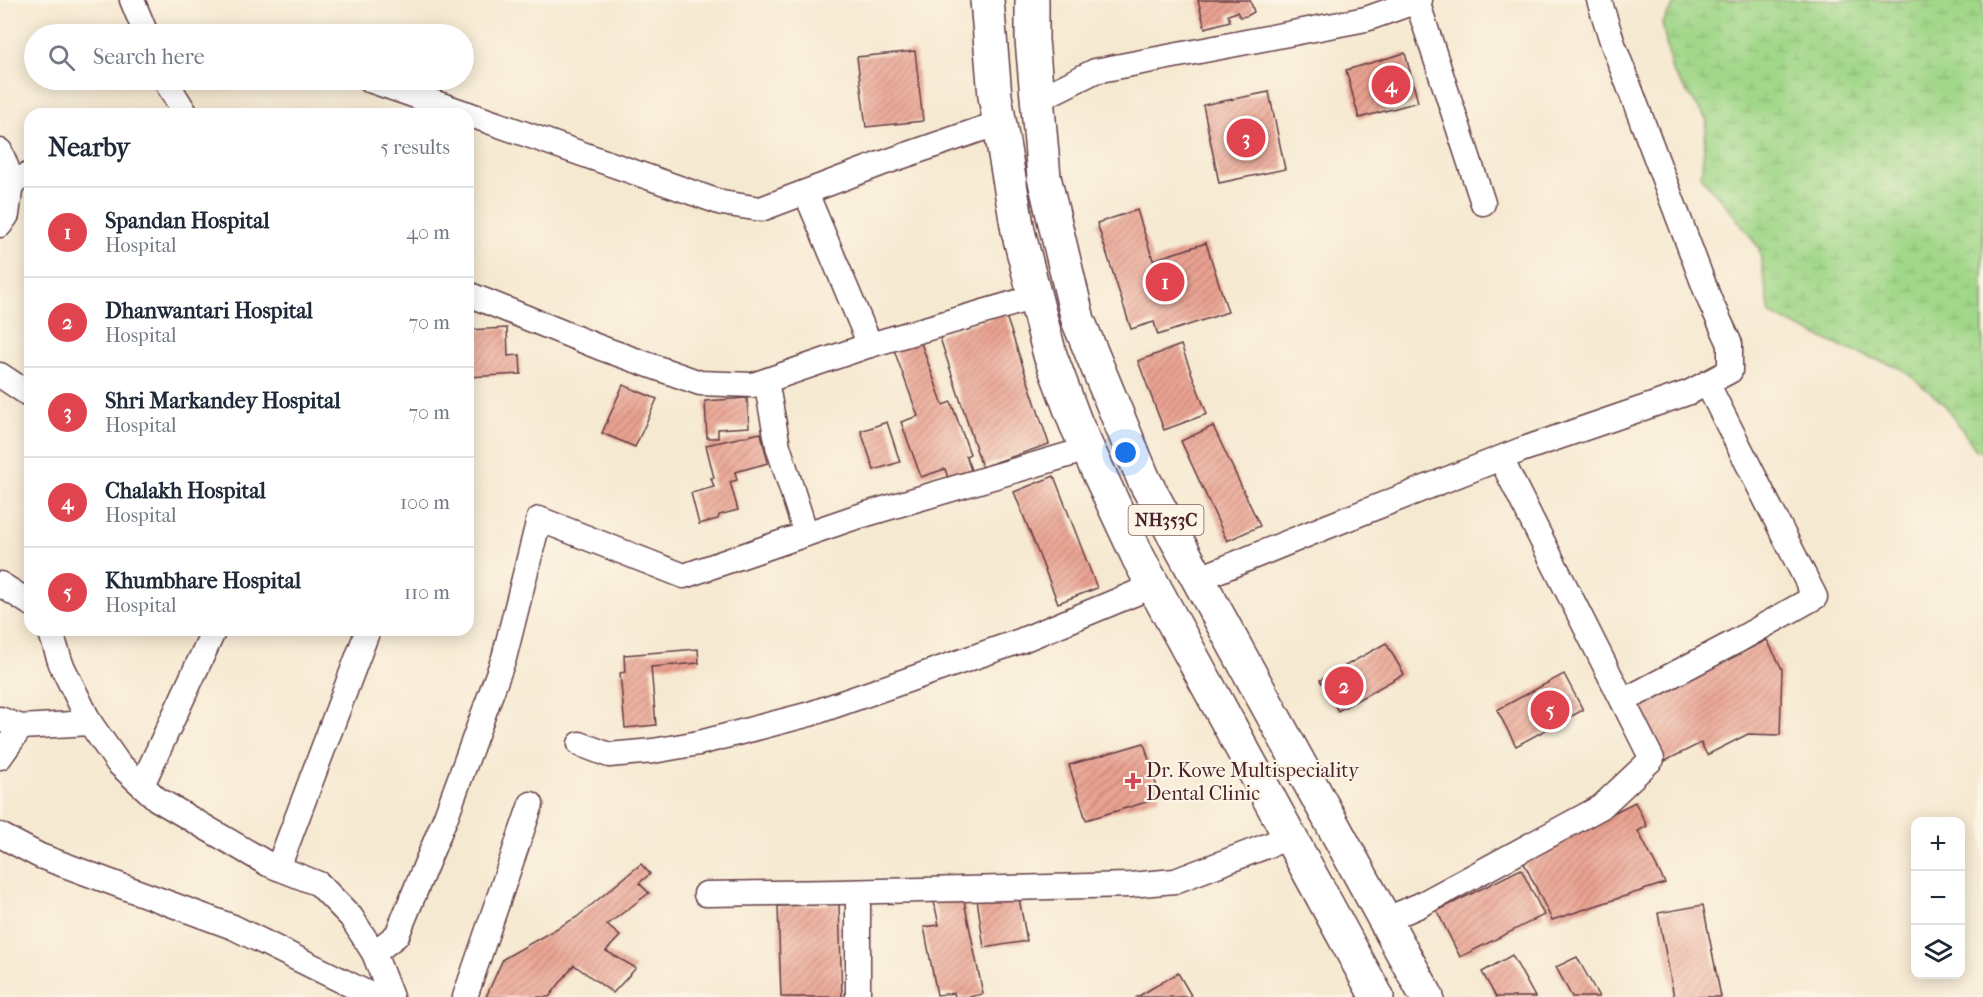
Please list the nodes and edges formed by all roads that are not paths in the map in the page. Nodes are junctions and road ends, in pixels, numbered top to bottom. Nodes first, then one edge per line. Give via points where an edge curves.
1 (132, 0) edge
2 (987, 0) edge
3 (1032, 0) edge
4 (1599, 0) edge
5 (1418, 1) edge
6 (142, 24) edge
7 (169, 90) edge
8 (398, 90) edge
9 (1037, 100) junction
10 (177, 108) edge
11 (451, 108) edge
12 (474, 116) edge
13 (999, 123) junction
14 (0, 151) edge
15 (21, 178) edge
16 (806, 193) junction
17 (1483, 203) dead end
18 (0, 225) edge
19 (474, 296) edge
20 (1035, 297) junction
21 (870, 345) junction
22 (0, 375) edge
23 (766, 381) junction
24 (1707, 383) junction
25 (24, 391) edge
26 (1088, 449) junction
27 (1501, 459) junction
28 (806, 534) junction
29 (1198, 579) junction
30 (0, 584) edge
31 (1153, 586) junction
32 (24, 599) edge
33 (52, 636) edge
34 (211, 636) edge
35 (366, 636) edge
36 (1623, 701) junction
37 (10, 723) edge
38 (90, 723) junction
39 (580, 744) dead end
40 (0, 757) edge
41 (142, 785) junction
42 (531, 804) dead end
43 (0, 836) edge
44 (1290, 837) junction
45 (278, 868) junction
46 (858, 892) junction
47 (706, 894) dead end
48 (1385, 920) junction
49 (374, 953) junction
50 (375, 997) edge
51 (391, 997) edge
52 (465, 997) edge
53 (858, 997) edge
54 (1377, 997) edge
55 (1427, 997) edge

1 - 6 street
2 - 13 highway, NH353C
3 - 9 highway, NH353C
4 - 24 street via 1710,301 1730,344 1730,371
5 - 9 street via 1366,19 1095,71
5 - 17 street
7 - 10 street
8 - 11 street
9 - 29 highway, NH353C via 1044,177 1078,320 1144,480
12 - 16 street via 722,203 760,209
13 - 16 street
13 - 20 highway, NH353C via 1017,231
14 - 15 street
15 - 18 street via 10,183 7,215
16 - 21 street
19 - 23 street via 700,383 753,385
20 - 21 street
20 - 26 highway, NH353C via 1050,355
21 - 23 street
22 - 25 street
23 - 28 street via 778,446
24 - 27 street
24 - 36 street via 1815,597
26 - 28 street
26 - 31 highway, NH353C
27 - 29 street
27 - 36 street
28 - 49 street via 684,576 538,519 504,658 446,816 397,935
29 - 48 highway, NH353C
30 - 32 street
31 - 39 street via 1020,641 810,714 653,751 609,755
31 - 44 highway, NH353C
33 - 38 street
34 - 41 street
35 - 45 street
36 - 48 street via 1652,759 1601,807
37 - 38 street
37 - 40 street
38 - 41 street via 118,763
41 - 45 street via 157,799
42 - 52 street
43 - 50 street via 40,856 233,927
44 - 46 street via 1176,881
44 - 54 highway, NH353C
45 - 49 street via 320,884 351,916
46 - 47 street
46 - 53 street
48 - 55 highway, NH353C
49 - 51 street

